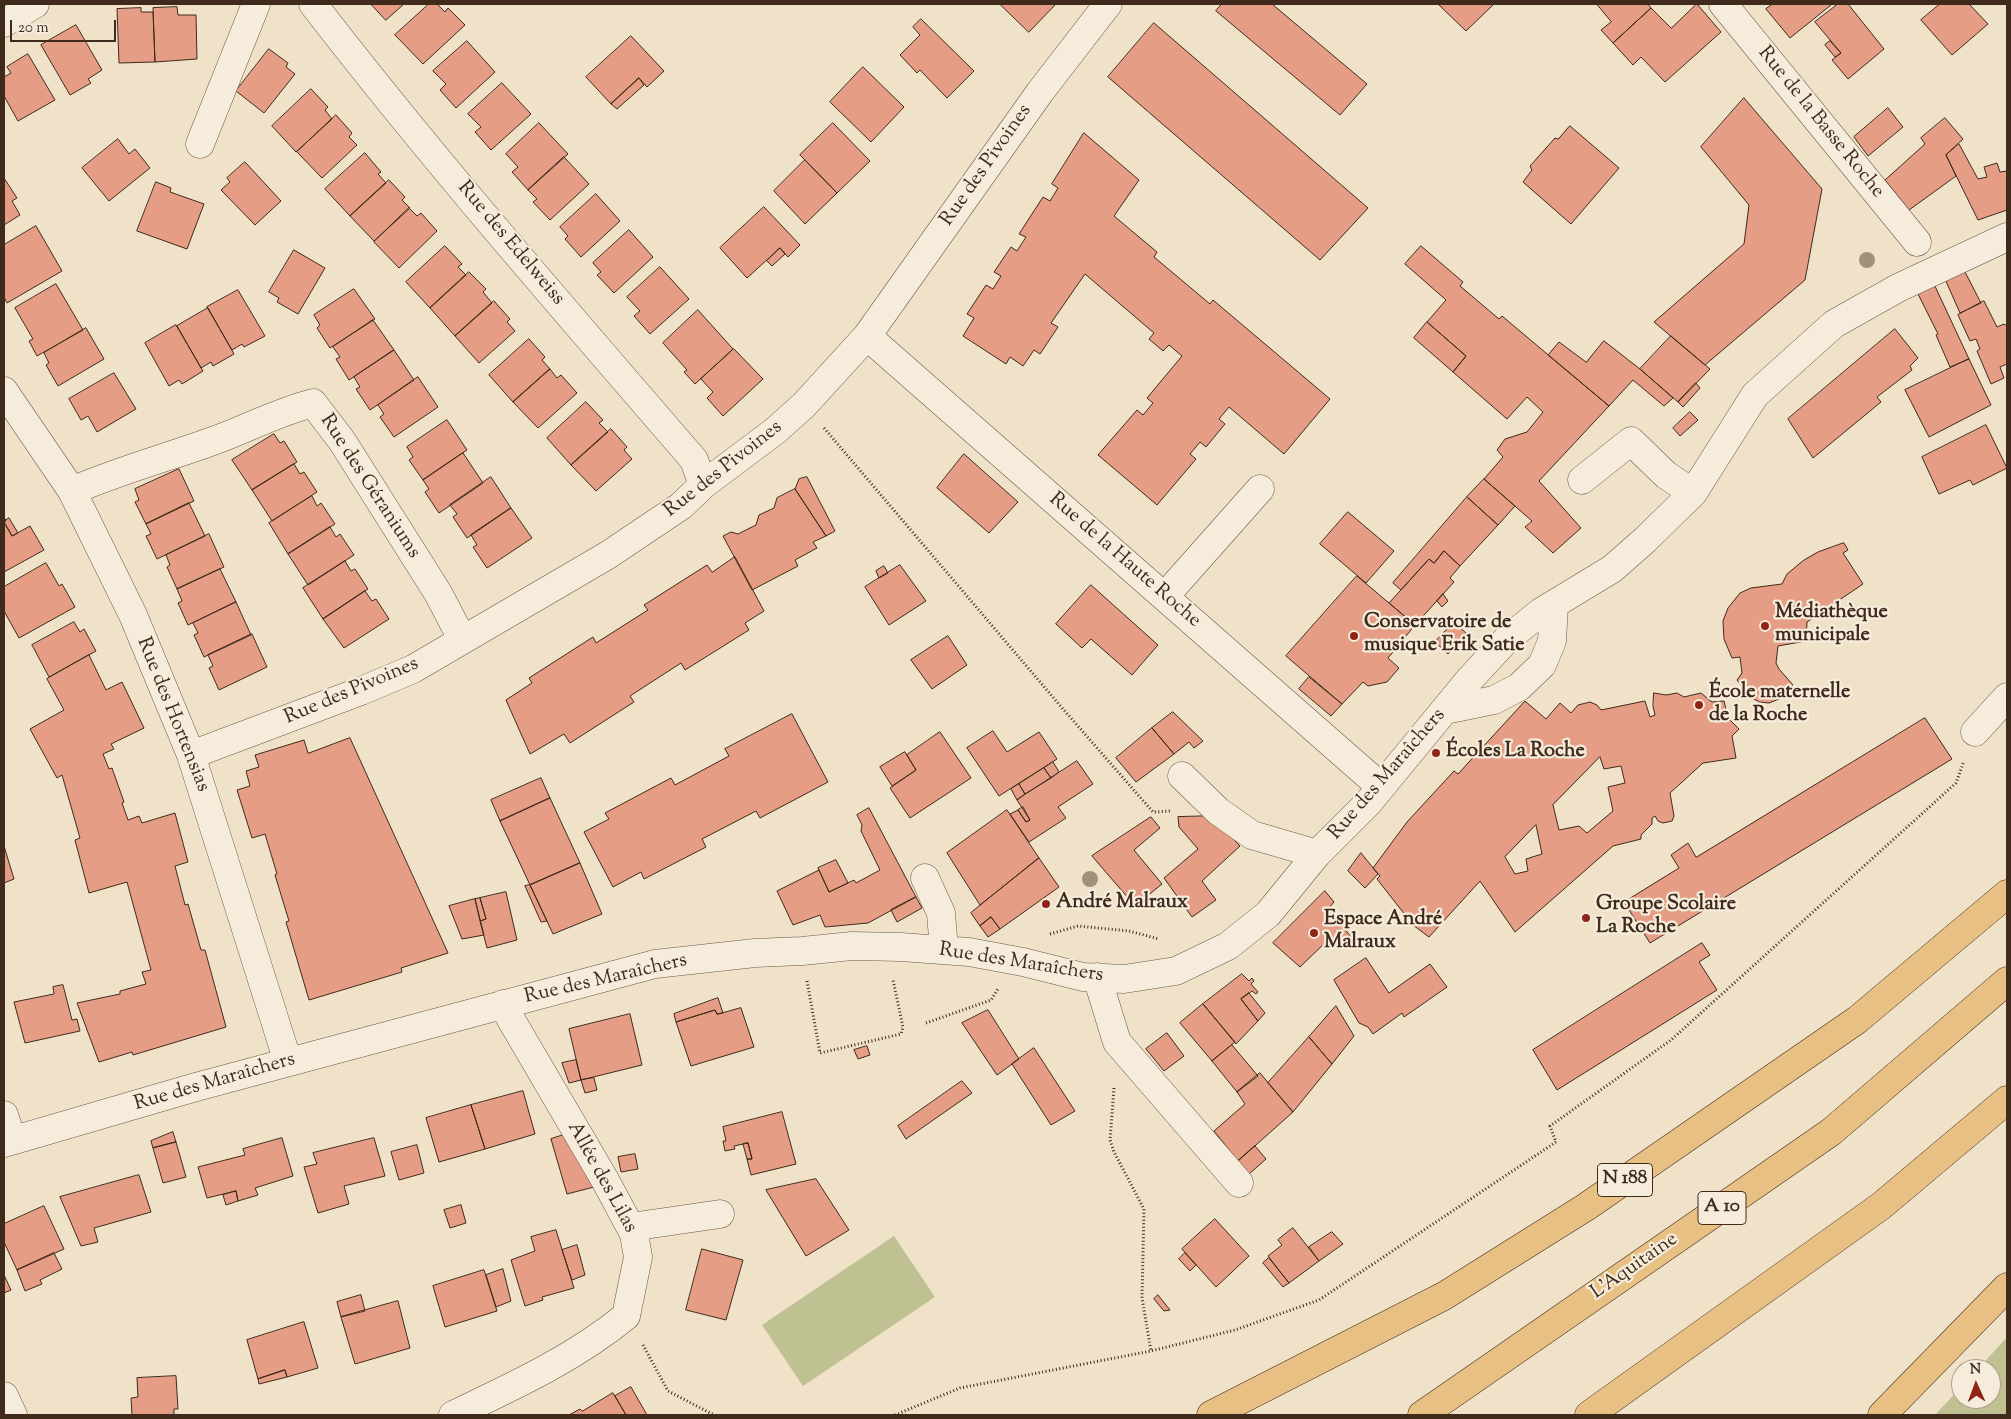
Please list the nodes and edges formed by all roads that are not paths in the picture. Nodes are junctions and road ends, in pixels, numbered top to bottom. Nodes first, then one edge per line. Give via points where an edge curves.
1 (35, 4) edge
2 (256, 4) edge
3 (313, 4) edge
4 (1108, 4) edge
5 (1723, 4) edge
6 (4, 23) edge
7 (200, 144) dead end
8 (2007, 237) edge
9 (1917, 242) dead end
10 (867, 336) junction
11 (4, 391) edge
12 (1582, 480) dead end
13 (704, 485) junction
14 (1260, 489) dead end
15 (72, 491) junction
16 (1693, 492) junction
17 (1165, 596) junction
18 (1554, 605) junction
19 (462, 639) junction
20 (2007, 696) edge
21 (1445, 710) junction
22 (1975, 732) road end
23 (192, 755) junction
24 (1182, 776) dead end
25 (1380, 786) junction
26 (1318, 854) junction
27 (925, 878) dead end
28 (2007, 894) edge
29 (944, 950) junction
30 (1097, 977) junction
31 (2007, 981) edge
32 (504, 1004) junction
33 (288, 1062) junction
34 (2007, 1100) edge
35 (4, 1115) edge
36 (8, 1141) edge
37 (1239, 1183) dead end
38 (720, 1214) dead end
39 (631, 1227) junction
40 (2007, 1287) edge
41 (4, 1396) edge
42 (13, 1415) edge
43 (453, 1415) edge
44 (1211, 1415) edge
45 (1422, 1415) edge
46 (1589, 1415) edge
47 (1882, 1415) edge

1 - 6 street
2 - 7 street
3 - 13 street, Rue des Edelweiss via 509,244 694,460
4 - 10 street, Rue des Pivoines via 1040,92
5 - 9 street, Rue de la Basse Roche
8 - 16 street, Rue des Maraîchers via 1898,288 1834,324 1755,395
10 - 13 street, Rue des Pivoines via 804,405
10 - 17 street, Rue de la Haute Roche
11 - 15 street, Rue des Hortensias
12 - 16 street via 1630,441 1666,475
13 - 19 street, Rue des Pivoines via 681,506 608,555
14 - 17 street
15 - 19 street, Rue des Géraniums via 313,403 342,441 438,593
15 - 23 street, Rue des Hortensias via 133,615
16 - 18 street, Rue des Maraîchers via 1612,569
17 - 25 street, Rue de la Haute Roche
18 - 21 street, Rue des Maraîchers via 1507,639
18 - 21 street via 1552,641 1542,665 1518,687 1494,700
19 - 23 street, Rue des Pivoines via 404,673
20 - 22 street
21 - 25 street, Rue des Maraîchers
23 - 33 street, Rue des Hortensias
24 - 26 street via 1218,811 1252,835
25 - 26 street, Rue des Maraîchers via 1368,803
26 - 30 street, Rue des Maraîchers via 1268,914 1228,946 1176,971 1124,979
27 - 29 street via 941,913
28 - 44 highway, N 188 via 1857,1020 1586,1207 1444,1296
29 - 30 street, Rue des Maraîchers
29 - 32 street, Rue des Maraîchers via 852,946 655,964
30 - 37 street via 1117,1042
31 - 45 highway, L'Aquitaine / A 10 via 1832,1132
32 - 33 street, Rue des Maraîchers
32 - 39 street, Allée des Lilas
33 - 36 street, Rue des Maraîchers
34 - 46 highway via 1881,1206
35 - 36 street
38 - 39 street
39 - 43 street, Allée des Lilas via 638,1257 626,1316 596,1340
40 - 47 highway
41 - 42 street

